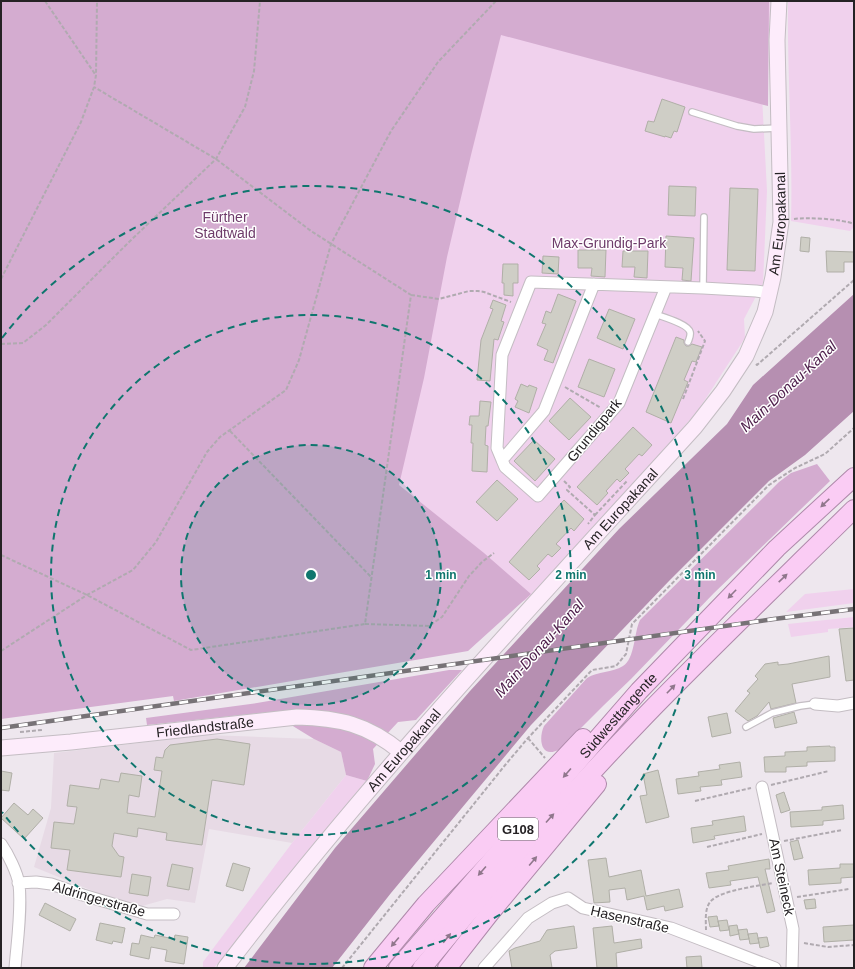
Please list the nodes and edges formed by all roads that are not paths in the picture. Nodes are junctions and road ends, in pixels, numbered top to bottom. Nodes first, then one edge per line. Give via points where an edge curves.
1 (779, 1) edge
2 (692, 112) dead end
3 (779, 128) junction
4 (704, 218) dead end
5 (594, 284) junction
6 (666, 286) junction
7 (703, 288) junction
8 (770, 293) junction
9 (655, 314) junction
10 (688, 342) dead end
11 (502, 460) junction
12 (854, 477) edge
13 (854, 509) edge
14 (639, 691) junction
15 (854, 703) edge
16 (815, 704) joint
17 (644, 717) junction
18 (746, 727) dead end
19 (1, 748) edge
20 (401, 752) junction
21 (762, 787) road end
22 (1, 844) edge
23 (18, 883) junction
24 (174, 914) dead end
25 (14, 968) edge
26 (224, 968) edge
27 (373, 968) edge
28 (398, 968) edge
29 (422, 968) edge
30 (447, 968) edge
31 (484, 968) edge
32 (774, 968) edge
33 (792, 968) edge

1 - 3 main road, Am Europakanal
2 - 3 lane via 737,126 754,129
3 - 8 main road, Am Europakanal via 781,222
4 - 7 lane
5 - 6 street, Grundigpark
5 - 11 street via 544,411
5 - 11 street, Grundigpark via 531,282 502,355 497,448
6 - 7 street, Grundigpark
6 - 9 street, Grundigpark
7 - 8 street, Grundigpark
8 - 20 main road, Am Europakanal via 765,312 746,356 695,427
9 - 10 lane via 682,324 688,329
9 - 11 street, Grundigpark via 619,403 538,496 505,467
12 -> 14 highway, Südwesttangente / G108 via 777,548
17 -> 13 highway, Südwesttangente / G108
14 -> 27 highway via 611,709 554,768 426,904
14 -> 28 highway, Südwesttangente / G108
15 - 16 street via 838,706
16 - 18 lane via 772,713
29 -> 17 highway, Südwesttangente / G108 via 548,820
30 -> 17 highway via 604,776
19 - 20 main road, Friedlandstraße via 297,717 321,717 345,721 374,733
20 - 26 main road, Am Europakanal
21 - 33 street, Am Steineck via 793,929
22 - 23 street
23 - 24 street, Aldringerstraße via 51,884 147,914
23 - 25 street via 19,910
31 - 32 street, Hasenstraße via 528,918 552,903 568,898 583,908 672,928

